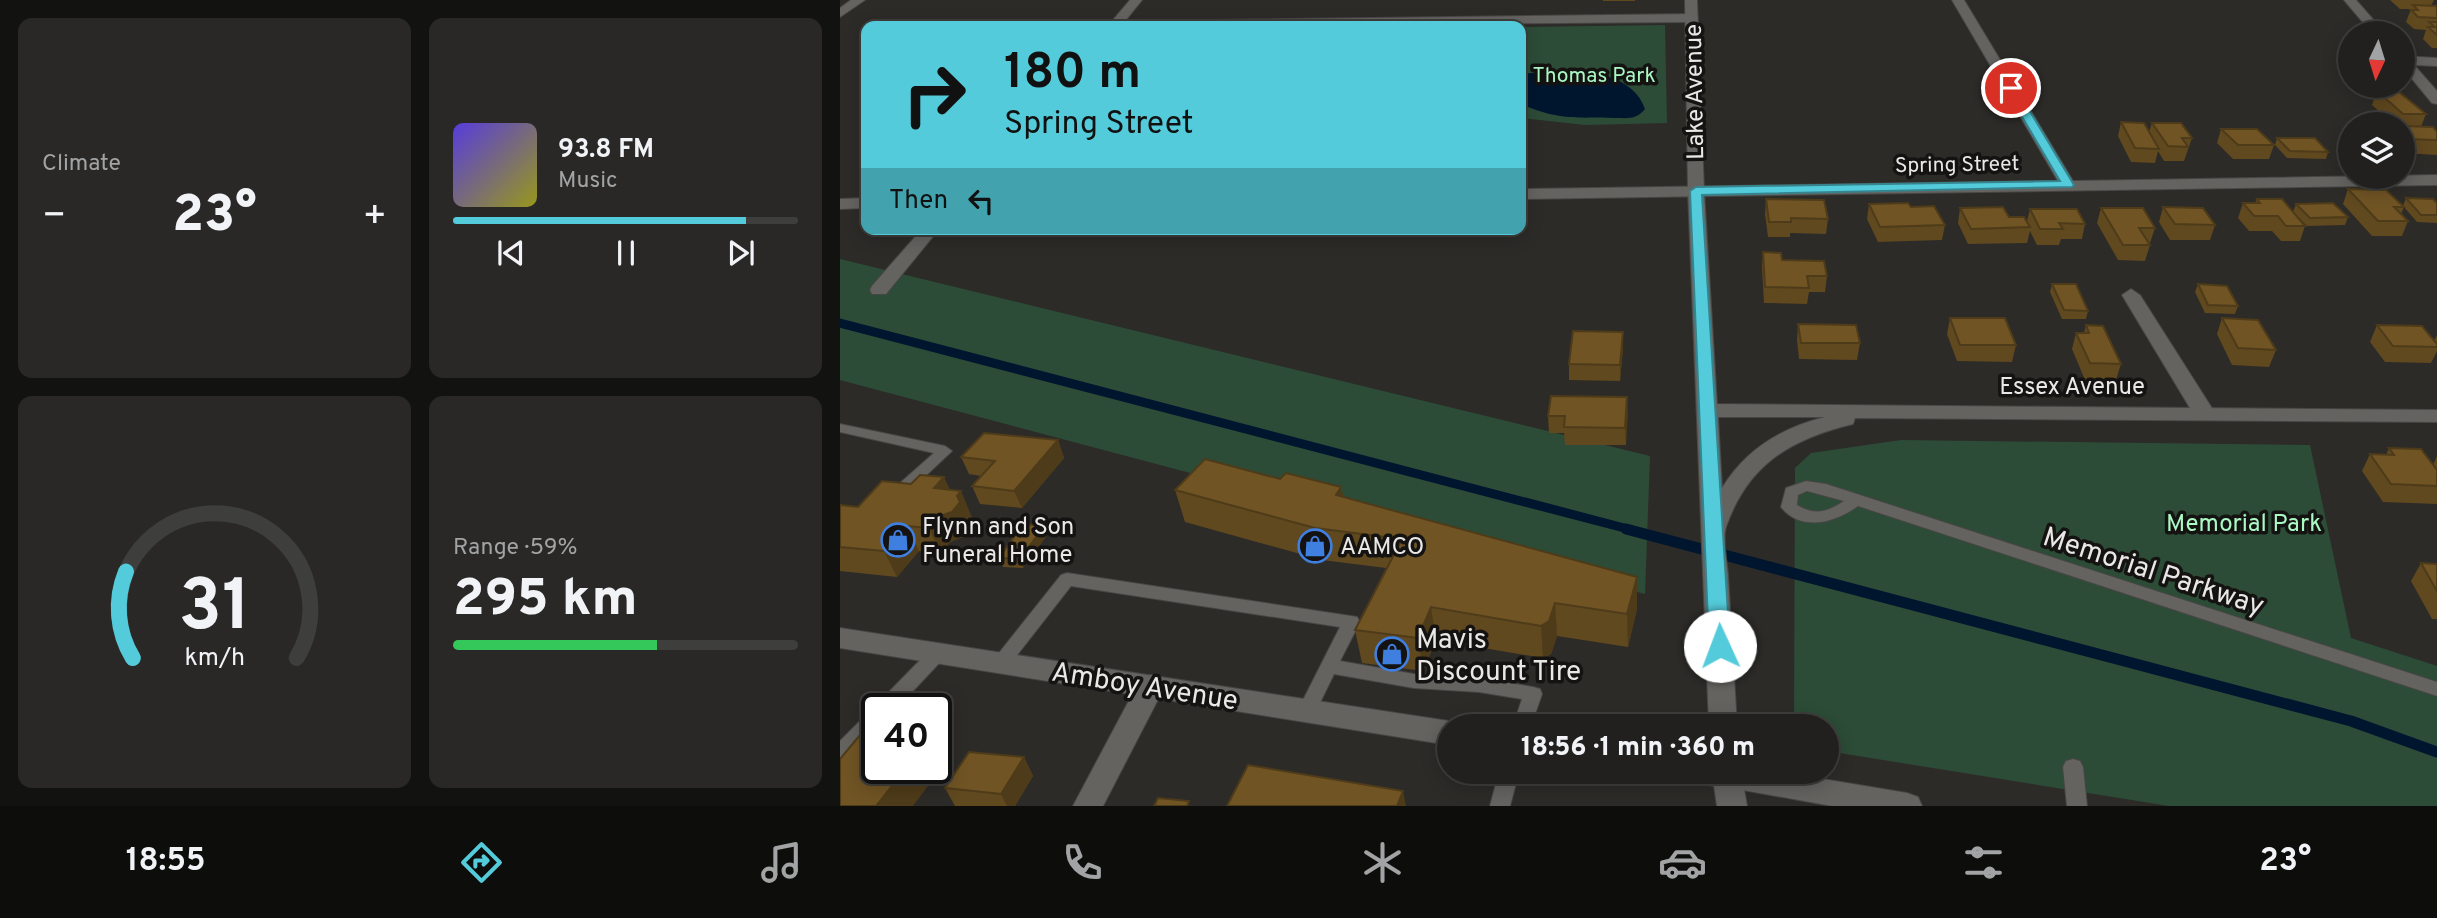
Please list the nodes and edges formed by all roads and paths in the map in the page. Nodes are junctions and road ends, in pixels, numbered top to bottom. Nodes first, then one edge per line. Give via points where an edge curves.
1 (1136, 0) edge
2 (1691, 0) edge
3 (1958, 0) edge
4 (2350, 0) edge
5 (850, 3) edge
6 (840, 13) edge
7 (1692, 18) junction
8 (1118, 21) edge
9 (1444, 21) edge
10 (2368, 21) edge
11 (2415, 60) edge
12 (2437, 61) edge
13 (2415, 74) edge
14 (2437, 100) edge
15 (2437, 180) edge
16 (2068, 185) junction
17 (1696, 191) junction
18 (1526, 194) edge
19 (840, 204) edge
20 (861, 204) edge
21 (926, 235) edge
22 (879, 289) dead end
23 (2131, 295) dead end
24 (1707, 410) junction
25 (1882, 411) junction
26 (2204, 413) junction
27 (2437, 416) edge
28 (840, 428) edge
29 (1855, 500) dead end
30 (887, 504) edge
31 (1715, 527) junction
32 (840, 638) edge
33 (938, 653) junction
34 (1001, 663) junction
35 (1329, 666) junction
36 (1151, 686) junction
37 (2437, 689) edge
38 (899, 693) edge
39 (1307, 710) junction
40 (1526, 714) edge
41 (1723, 714) edge
42 (1437, 731) edge
43 (861, 732) edge
44 (840, 754) edge
45 (2073, 767) dead end
46 (1506, 784) edge
47 (1723, 784) edge
48 (1781, 784) edge
49 (1088, 806) edge
50 (1500, 806) edge
51 (1732, 806) edge
52 (1907, 806) edge
53 (2077, 806) edge

1 - 8 street
2 - 7 street, Lake Avenue
3 - 16 street
4 - 10 street
5 - 6 street
7 - 9 street
7 - 17 street, Lake Avenue
11 - 12 street
13 - 14 street
15 - 16 street, Spring Street
16 - 17 street, Spring Street
17 - 18 street, Spring Street
17 - 24 street, Lake Avenue
19 - 20 street
21 - 22 street
23 - 26 street
24 - 25 street, Essex Avenue
24 - 31 street, Lake Avenue
25 - 26 street, Essex Avenue
25 - 31 street via 1792,433 1769,447 1745,468
26 - 27 street, Essex Avenue
28 - 30 lane via 945,451
29 - 37 lane, Memorial Parkway
31 - 41 street, Lake Avenue
32 - 33 street, Amboy Avenue
33 - 34 street, Amboy Avenue
33 - 38 lane
34 - 35 lane via 1068,579 1351,622
34 - 36 street, Amboy Avenue
35 - 39 lane
35 - 40 lane via 1533,694
36 - 39 street, Amboy Avenue
36 - 49 street
39 - 42 street, Amboy Avenue
43 - 44 lane
45 - 53 lane
46 - 50 lane
47 - 51 street
48 - 52 street

